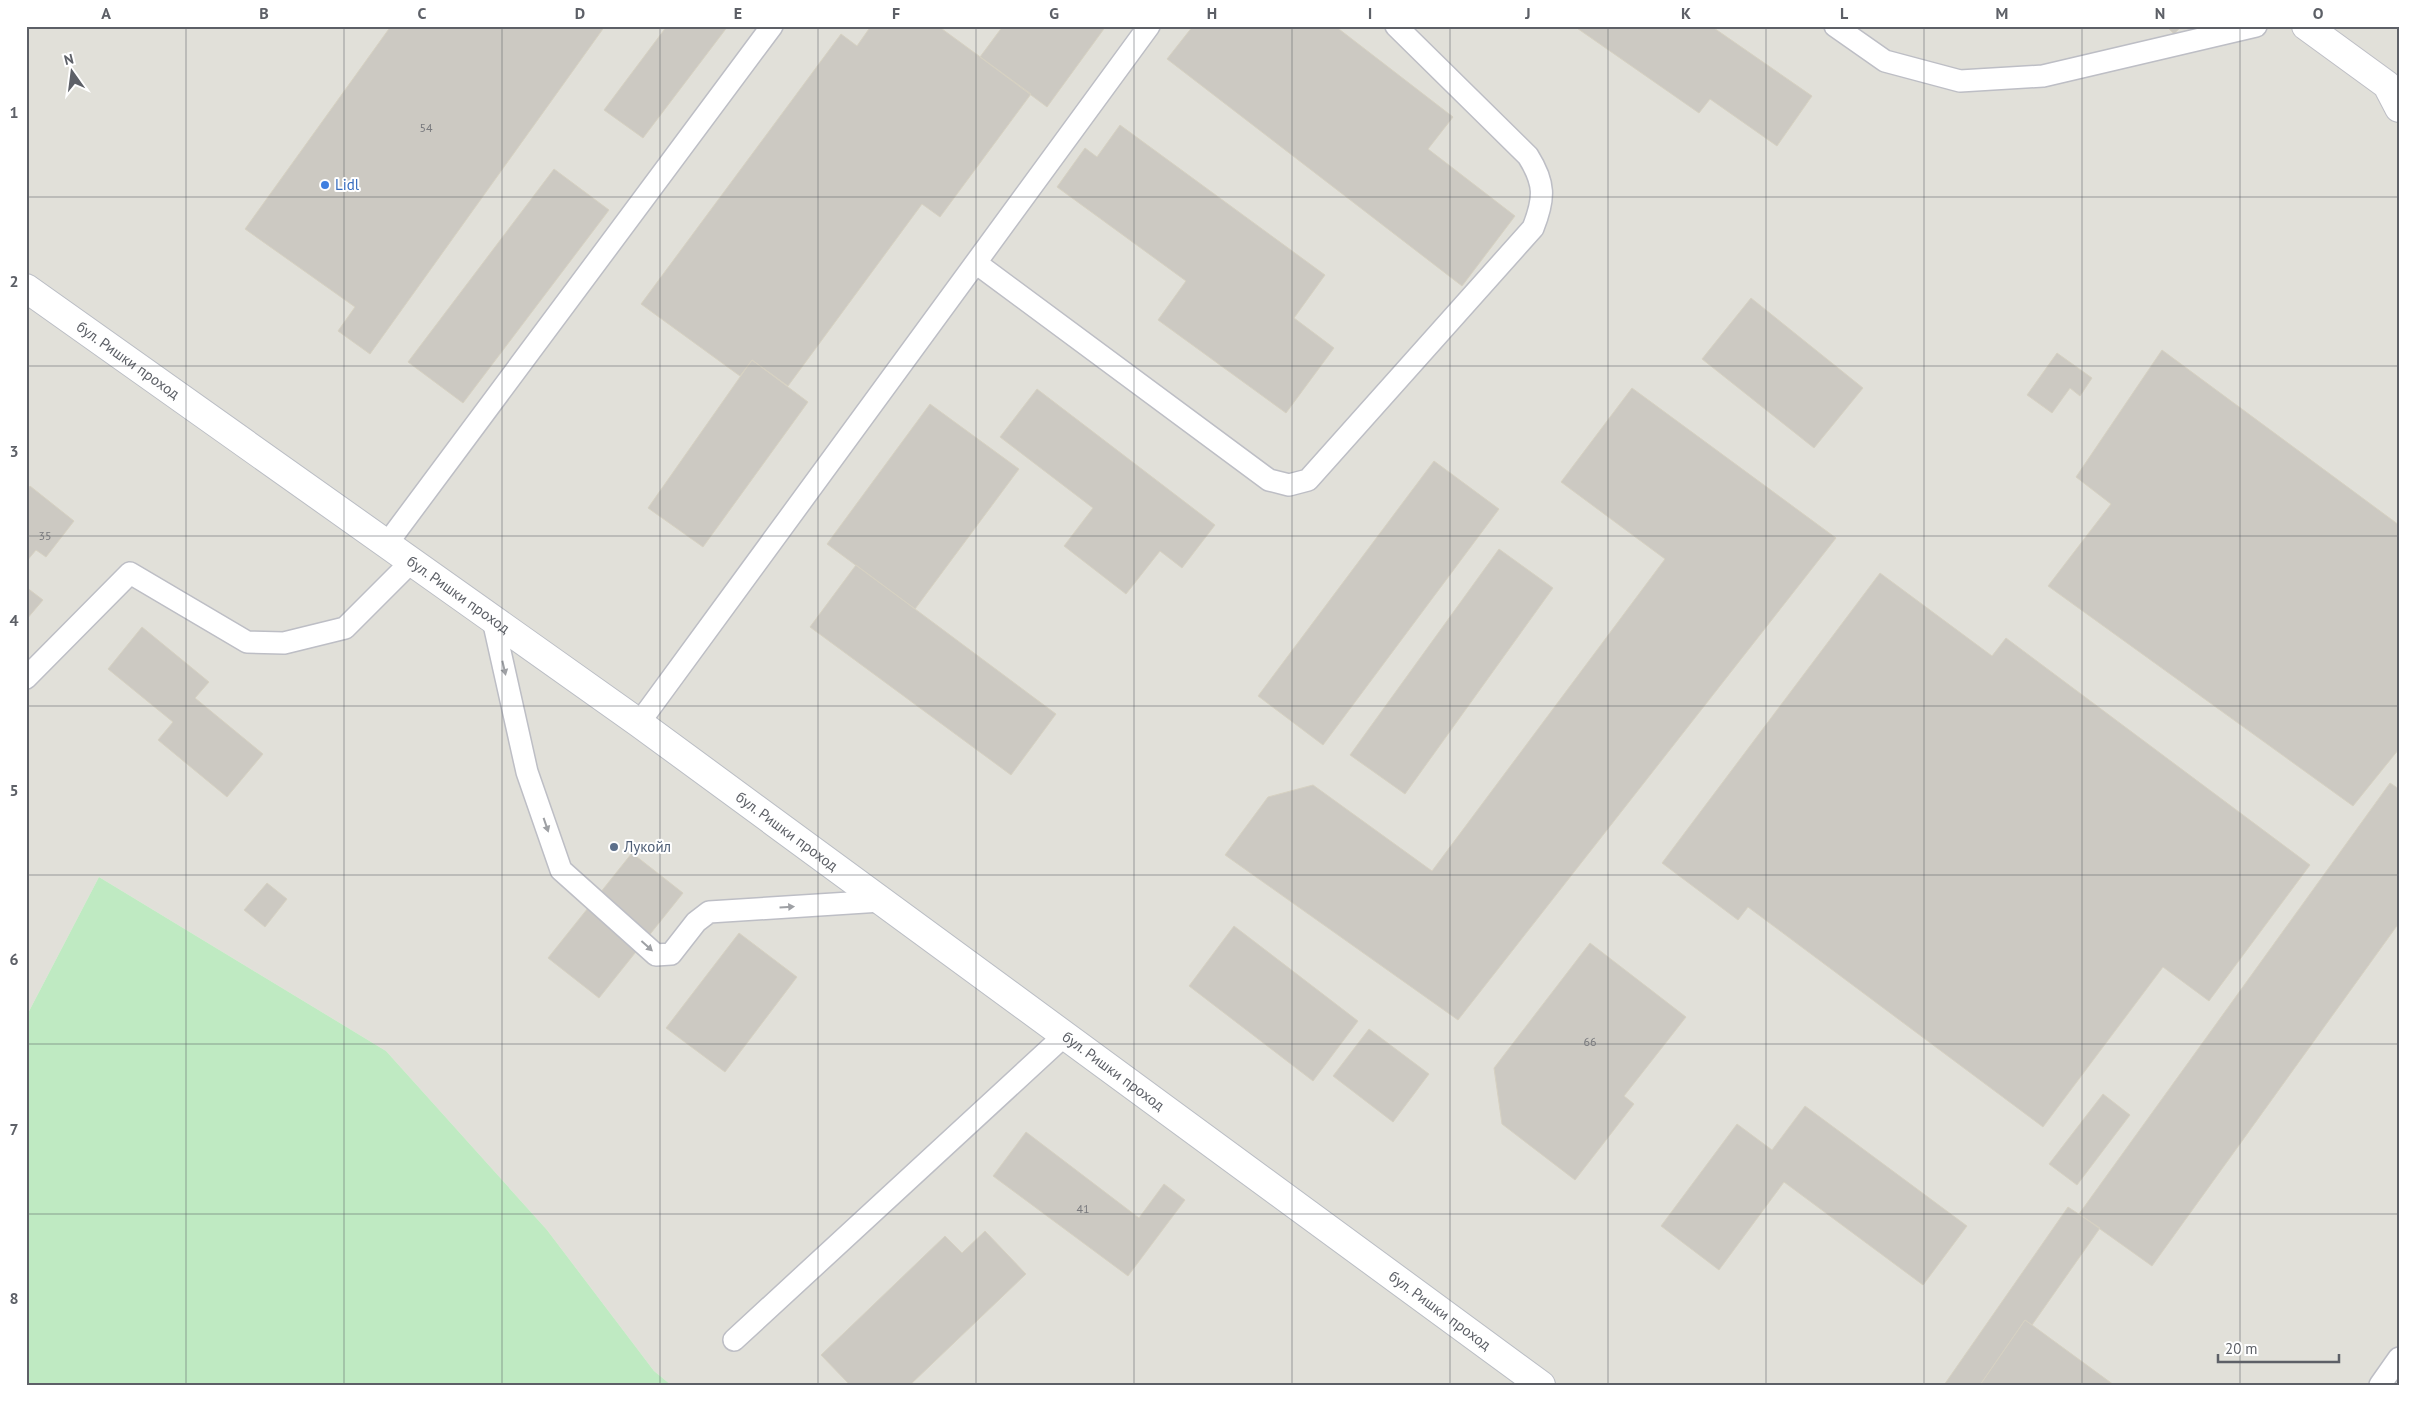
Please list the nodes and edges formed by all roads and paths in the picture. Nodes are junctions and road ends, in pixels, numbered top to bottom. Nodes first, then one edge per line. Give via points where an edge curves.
1 (772, 26) edge
2 (1149, 26) edge
3 (1396, 26) edge
4 (1835, 26) edge
5 (2256, 26) edge
6 (2306, 26) edge
7 (2334, 36) edge
8 (2399, 108) edge
9 (976, 263) junction
10 (26, 288) edge
11 (386, 544) junction
12 (410, 562) junction
13 (493, 620) junction
14 (26, 678) edge
15 (639, 723) junction
16 (881, 901) junction
17 (1065, 1035) junction
18 (734, 1340) dead end
19 (2399, 1358) edge
20 (1541, 1385) edge
21 (2380, 1385) edge

1 - 11 lane
2 - 9 lane
3 - 9 lane via 1528,156 1538,171 1542,188 1541,209 1534,228 1308,480 1289,485 1270,480
4 - 5 lane via 1885,61 1960,81 2043,76
6 - 7 main road
7 - 8 main road via 2387,85
9 - 15 lane
10 - 11 main road, бул. Ришки проход
11 - 12 main road, бул. Ришки проход
12 - 13 main road, бул. Ришки проход
12 - 14 lane via 344,628 284,644 247,642 130,573
13 - 15 main road, бул. Ришки проход
13 -> 16 lane via 527,772 561,870 656,955 671,954 696,922 709,912
15 - 16 main road, бул. Ришки проход
16 - 17 main road, бул. Ришки проход
17 - 18 lane
17 - 20 main road, бул. Ришки проход
19 - 21 lane

